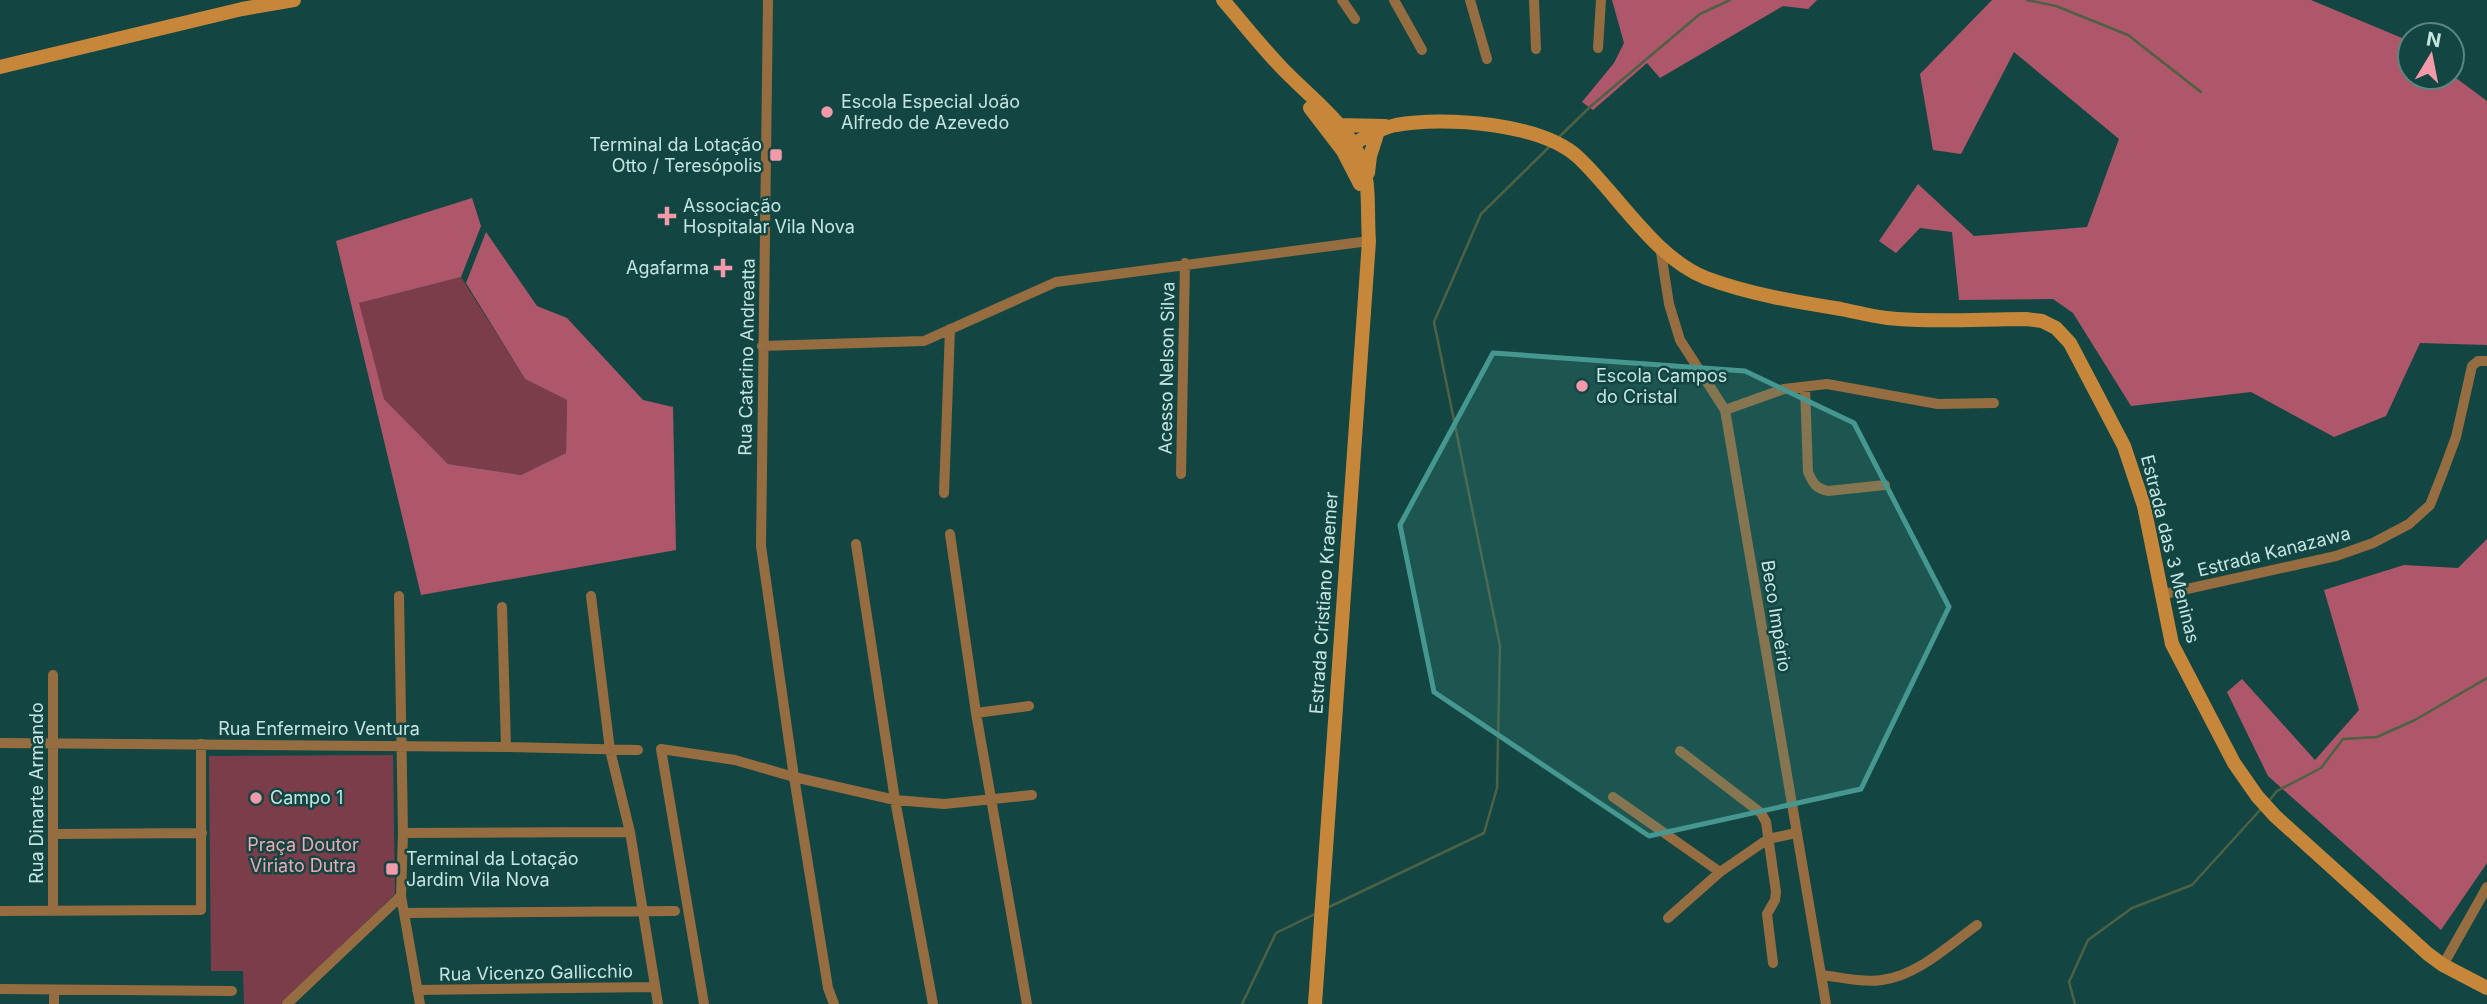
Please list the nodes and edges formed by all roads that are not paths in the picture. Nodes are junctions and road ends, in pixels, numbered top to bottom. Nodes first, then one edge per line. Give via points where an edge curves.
1 (295, 0) edge
2 (768, 0) edge
3 (1223, 0) edge
4 (1342, 0) edge
5 (1394, 0) edge
6 (1470, 0) edge
7 (1534, 0) edge
8 (1601, 0) edge
9 (1355, 19) dead end
10 (1598, 48) dead end
11 (1536, 49) dead end
12 (1422, 50) dead end
13 (1487, 59) dead end
14 (1279, 65) junction
15 (0, 66) edge
16 (1338, 125) junction
17 (1394, 125) junction
18 (1378, 131) junction
19 (1348, 147) junction
20 (1367, 181) junction
21 (1366, 205) junction
22 (1369, 241) junction
23 (1660, 246) junction
24 (1185, 263) junction
25 (950, 329) junction
26 (762, 346) junction
27 (2487, 361) edge
28 (1805, 387) junction
29 (1994, 403) dead end
30 (1725, 410) junction
31 (1181, 474) dead end
32 (1885, 485) dead end
33 (944, 493) dead end
34 (950, 534) dead end
35 (856, 544) dead end
36 (2160, 594) junction
37 (399, 596) dead end
38 (591, 596) dead end
39 (502, 607) dead end
40 (53, 675) dead end
41 (1029, 706) dead end
42 (976, 713) junction
43 (0, 743) edge
44 (52, 743) junction
45 (201, 744) junction
46 (401, 746) junction
47 (506, 747) junction
48 (610, 750) junction
49 (638, 750) dead end
50 (1680, 751) dead end
51 (793, 777) junction
52 (1031, 794) dead end
53 (1613, 797) dead end
54 (992, 799) junction
55 (895, 800) junction
56 (630, 832) junction
57 (1796, 832) junction
58 (202, 833) junction
59 (403, 833) junction
60 (54, 834) junction
61 (1768, 839) junction
62 (1720, 872) junction
63 (2487, 887) edge
64 (401, 896) junction
65 (0, 911) edge
66 (53, 911) junction
67 (675, 911) dead end
68 (643, 912) junction
69 (404, 913) junction
70 (1668, 918) dead end
71 (1978, 925) dead end
72 (1773, 963) dead end
73 (2443, 965) junction
74 (1821, 975) junction
75 (655, 987) junction
76 (2487, 988) edge
77 (0, 989) edge
78 (54, 990) junction
79 (417, 990) junction
80 (232, 991) dead end
81 (54, 1004) edge
82 (288, 1004) edge
83 (420, 1004) edge
84 (657, 1004) edge
85 (704, 1004) edge
86 (834, 1004) edge
87 (933, 1004) edge
88 (1027, 1004) edge
89 (1315, 1004) edge
90 (1826, 1004) edge

1 - 15 main road
2 - 26 street, Rua Catarino Andreatta
3 - 14 main road, Estrada Cristiano Kraemer
4 - 9 street
5 - 12 street
6 - 13 street
7 - 11 street
8 - 10 street
14 - 16 main road, Estrada Cristiano Kraemer
14 - 19 main road, Estrada Cristiano Kraemer
16 - 17 main road
16 - 19 main road, Estrada Cristiano Kraemer
17 - 18 main road, Estrada das 3 Meninas
17 - 23 main road, Estrada das 3 Meninas via 1435,120 1477,124 1539,135 1559,144 1578,157
18 - 19 main road, Estrada das 3 Meninas
18 - 20 main road
19 - 20 main road, Estrada Cristiano Kraemer via 1362,163
19 - 21 main road, Estrada Cristiano Kraemer
20 - 21 main road, Estrada Cristiano Kraemer
21 - 22 main road, Estrada Cristiano Kraemer
22 - 24 street
22 - 89 main road, Estrada Cristiano Kraemer
23 - 30 street, Beco Império via 1680,340
23 - 36 main road, Estrada das 3 Meninas via 1703,276 1815,305 1897,319 2026,319 2056,328 2070,343 2124,446 2144,506
24 - 25 street via 1056,282
24 - 31 street, Acesso Nelson Silva
25 - 26 street via 924,341
25 - 33 street
26 - 51 street, Rua Catarino Andreatta via 761,545
27 - 36 street, Estrada Kanazawa via 2472,366 2444,471 2430,505 2409,524 2336,556
28 - 29 street via 1827,384 1938,404
28 - 30 street via 1784,389
28 - 32 street via 1808,471 1813,484 1828,491
30 - 57 street, Beco Império
34 - 42 street
35 - 55 street
36 - 73 main road, Estrada das 3 Meninas via 2172,644 2234,764 2257,796
37 - 46 street
38 - 48 street
39 - 47 street
40 - 44 street, Rua Dinarte Armando
41 - 42 street
42 - 54 street
43 - 44 street, Rua Enfermeiro Ventura
44 - 45 street, Rua Enfermeiro Ventura
44 - 60 street, Rua Dinarte Armando
45 - 46 street, Rua Enfermeiro Ventura
45 - 58 street
46 - 47 street, Rua Enfermeiro Ventura
46 - 59 street
47 - 48 street, Rua Enfermeiro Ventura
48 - 49 street, Rua Enfermeiro Ventura
48 - 56 street
50 - 61 street via 1761,813
51 - 55 street
51 - 85 street via 735,760 661,748
51 - 86 street, Rua Catarino Andreatta
52 - 54 street
53 - 62 street
54 - 55 street via 944,804
54 - 88 street
55 - 87 street
56 - 59 street
56 - 68 street
57 - 61 street
57 - 74 street, Beco Império
58 - 60 street
58 - 66 street via 201,910
59 - 64 street
60 - 66 street, Rua Dinarte Armando
61 - 62 street
61 - 72 street via 1776,892 1767,914
62 - 70 street
63 - 73 street
64 - 69 street
64 - 82 street
65 - 66 street
67 - 68 street
68 - 69 street
68 - 75 street
69 - 79 street
71 - 74 street via 1900,976 1880,981
73 - 76 main road, Estrada das 3 Meninas
74 - 90 street, Beco Império
75 - 79 street, Rua Vicenzo Gallicchio
75 - 84 street
77 - 78 street
78 - 80 street
78 - 81 street
79 - 83 street

